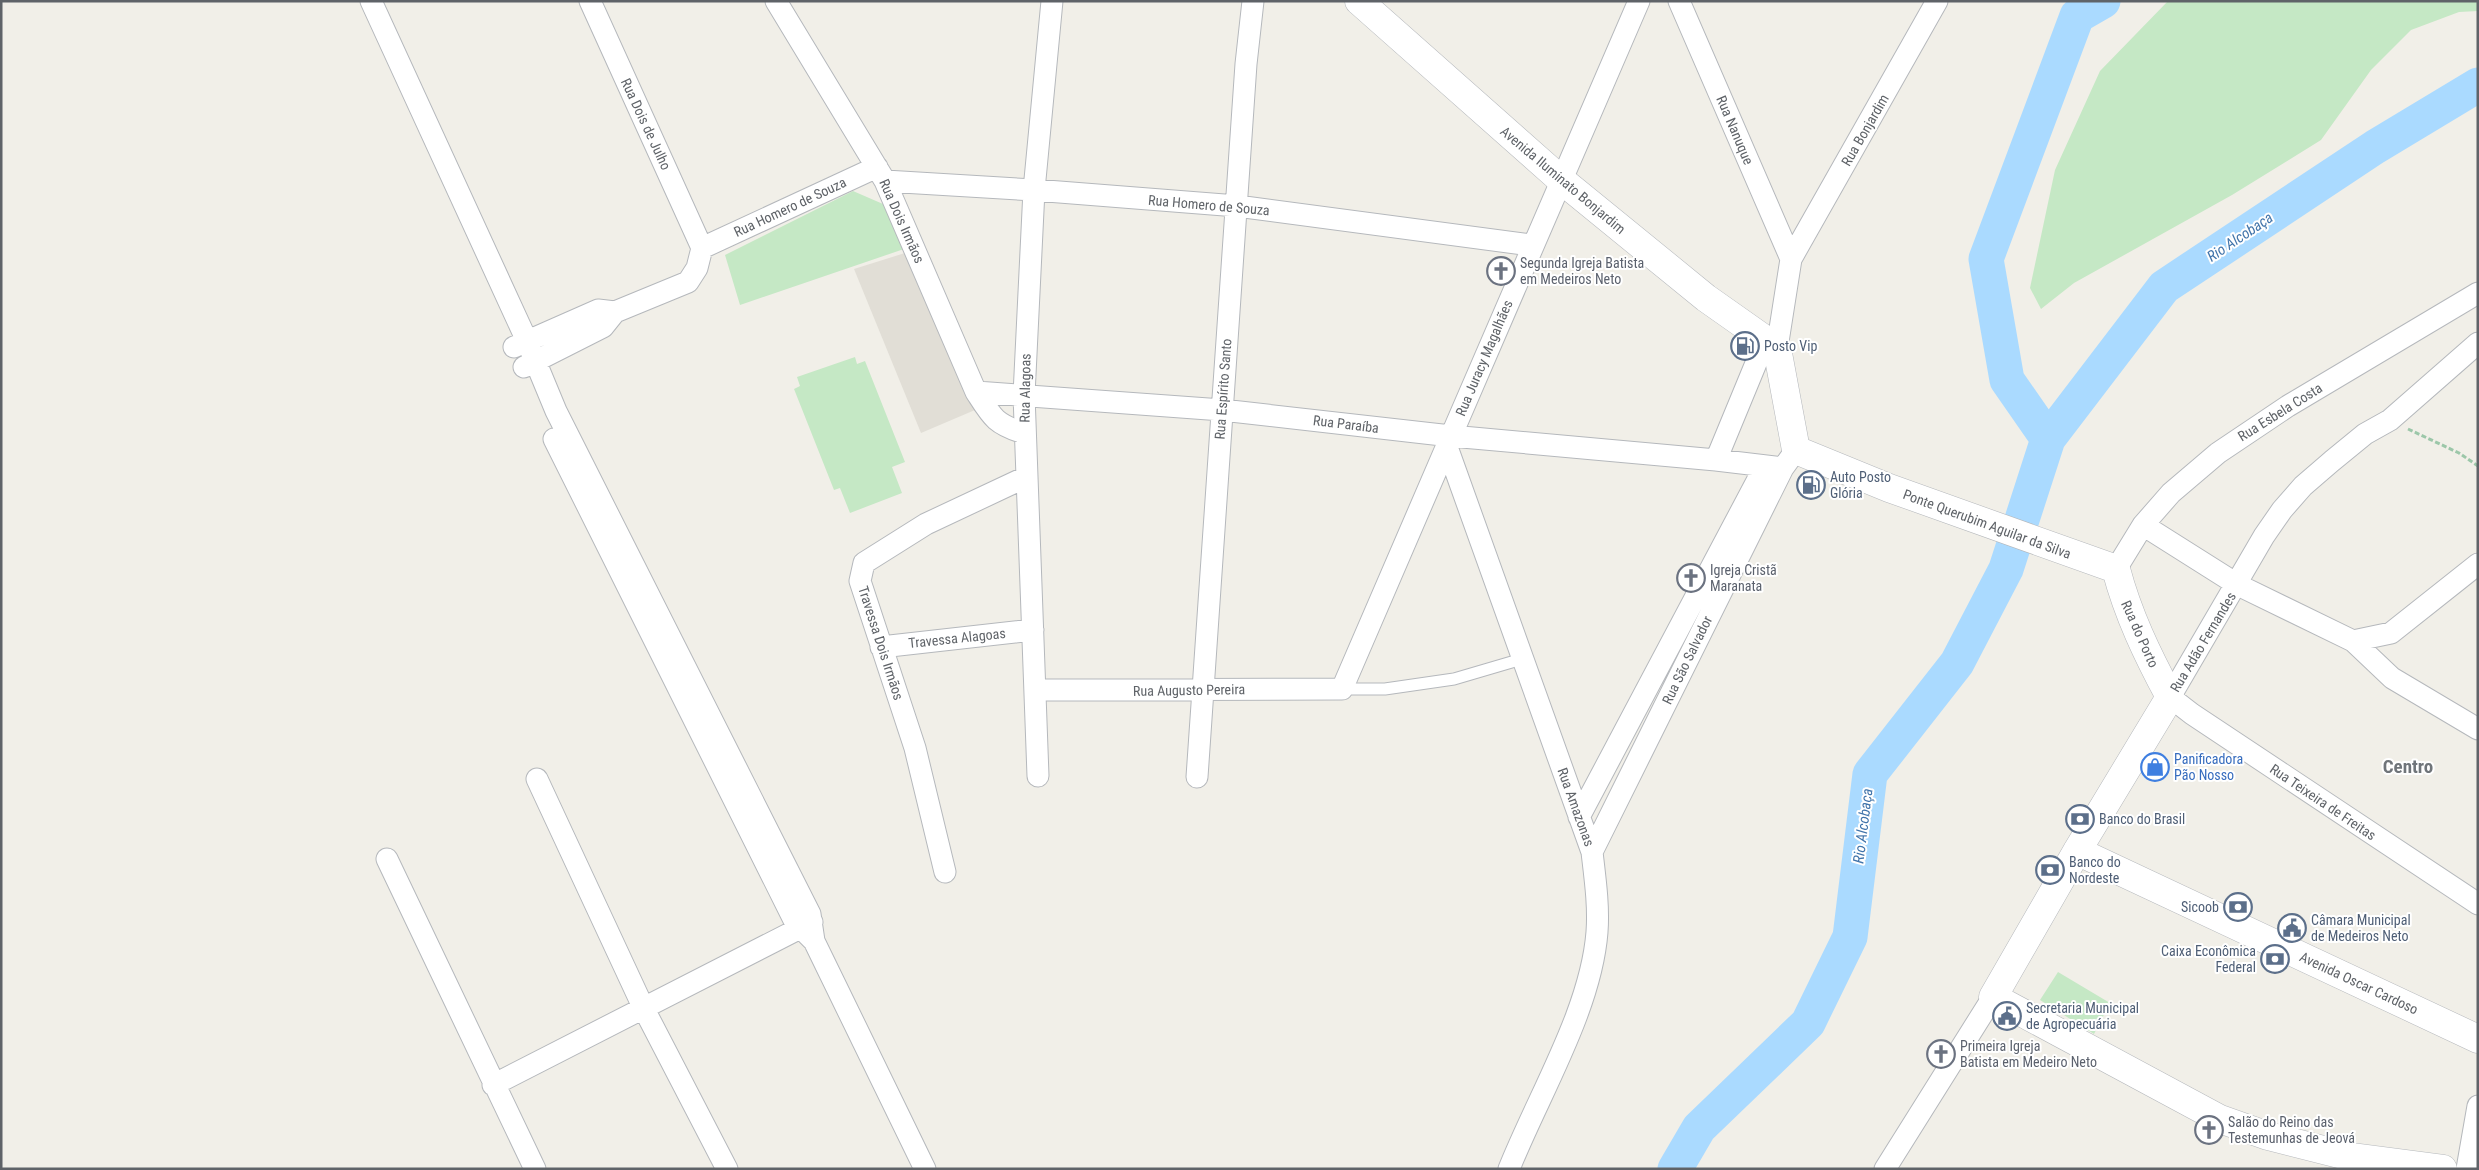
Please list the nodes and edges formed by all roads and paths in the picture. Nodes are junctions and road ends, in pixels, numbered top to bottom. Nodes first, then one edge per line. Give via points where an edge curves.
1 (371, 1) edge
2 (590, 1) edge
3 (776, 1) edge
4 (1052, 1) edge
5 (1254, 1) edge
6 (1359, 1) edge
7 (1639, 1) edge
8 (1679, 1) edge
9 (1937, 1) edge
10 (881, 174) junction
11 (1560, 179) junction
12 (1034, 190) junction
13 (1238, 206) junction
14 (1531, 245) junction
15 (702, 248) junction
16 (1791, 259) junction
17 (2478, 293) edge
18 (615, 312) junction
19 (2478, 343) edge
20 (520, 344) junction
21 (1771, 344) junction
22 (529, 364) junction
23 (976, 392) junction
24 (1024, 395) junction
25 (1222, 410) junction
26 (2390, 420) junction
27 (1024, 433) junction
28 (1449, 442) junction
29 (1716, 460) junction
30 (1781, 462) junction
31 (2478, 466) edge
32 (1026, 477) junction
33 (2143, 525) junction
34 (2116, 569) junction
35 (2475, 571) edge
36 (2238, 585) junction
37 (1033, 630) junction
38 (2353, 641) junction
39 (881, 647) junction
40 (1522, 659) junction
41 (1201, 688) junction
42 (1342, 689) junction
43 (1036, 690) junction
44 (2170, 697) junction
45 (2478, 729) edge
46 (1038, 776) dead end
47 (1196, 777) dead end
48 (537, 779) dead end
49 (1579, 817) junction
50 (2077, 851) junction
51 (1592, 852) junction
52 (387, 859) dead end
53 (945, 872) dead end
54 (2478, 904) edge
55 (809, 930) junction
56 (1992, 997) junction
57 (644, 1009) junction
58 (2478, 1040) edge
59 (493, 1084) junction
60 (2478, 1106) edge
61 (2349, 1163) edge
62 (1888, 1168) edge
63 (535, 1169) edge
64 (727, 1169) edge
65 (925, 1169) edge
66 (1509, 1169) edge
67 (2443, 1169) edge
68 (2467, 1169) edge

1 - 20 street via 513,313
2 - 15 street, Rua Dois de Julho
3 - 10 street, Rua Dois Irmãos
4 - 12 street, Rua Alagoas
5 - 13 street, Rua Espírito Santo via 1246,64
6 - 11 street, Avenida Iluminato Bonjardim
7 - 11 street, Rua Juracy Magalhães
8 - 16 street, Rua Nanuque
9 - 16 street, Rua Bonjardim
10 - 12 street, Rua Homero de Souza
10 - 15 street, Rua Homero de Souza
10 - 23 street, Rua Dois Irmãos
11 - 14 street, Rua Juracy Magalhães
11 - 21 street, Avenida Iluminato Bonjardim via 1706,298
12 - 13 street, Rua Homero de Souza
12 - 24 street, Rua Alagoas
13 - 14 street, Rua Homero de Souza
13 - 25 street, Rua Espírito Santo
14 - 28 street, Rua Juracy Magalhães
15 - 18 street via 697,268 688,282
16 - 21 street
17 - 33 street, Rua Esbela Costa via 2288,406 2218,453 2171,493
18 - 20 street via 598,310
18 - 22 street via 602,327
19 - 26 street, Rua Adão Fernandes
20 - 22 street
21 - 29 street
21 - 30 street
22 - 55 street via 607,528
23 - 24 street, Rua Paraíba
23 - 27 street, Rua Dois Irmãos via 991,416 1003,427
24 - 25 street, Rua Paraíba
24 - 27 street, Rua Alagoas
25 - 28 street, Rua Paraíba
25 - 41 street, Rua Espírito Santo
26 - 31 path via 2459,453
26 - 36 street, Rua Adão Fernandes via 2365,434 2304,486 2264,536
27 - 32 street, Rua Alagoas
28 - 29 street, Rua Paraíba
28 - 40 street, Rua Amazonas
28 - 42 street, Rua Juracy Magalhães
29 - 30 street, Rua Paraíba
30 - 34 street, Ponte Querubim Aguilar da Silva via 1889,488
30 - 49 street, Rua São Salvador
30 - 51 street, Rua São Salvador
32 - 37 street, Rua Alagoas
32 - 39 street, Travessa Dois Irmãos via 933,520 864,563 860,582
33 - 34 street, Rua Esbela Costa
33 - 36 street
34 - 44 street, Rua do Porto via 2124,601
35 - 38 street via 2391,633
36 - 38 street
36 - 44 street, Rua Adão Fernandes
37 - 39 street, Travessa Alagoas
37 - 43 street, Rua Alagoas
38 - 45 street via 2392,678
39 - 53 street, Travessa Dois Irmãos via 915,748
40 - 42 lane via 1454,679 1385,689
40 - 49 street, Rua Amazonas
41 - 42 street, Rua Augusto Pereira
41 - 43 street, Rua Augusto Pereira
41 - 47 street, Rua Espírito Santo
43 - 46 street, Rua Alagoas
44 - 50 street, Rua Adão Fernandes
44 - 54 street, Rua Teixeira de Freitas
48 - 57 street
49 - 51 street, Rua Amazonas
50 - 56 street, Rua Adão Fernandes
50 - 58 street, Avenida Oscar Cardoso
51 - 66 street, Rua Amazonas via 1597,933 1586,985 1573,1027
52 - 59 street
55 - 57 street
55 - 65 street
56 - 61 street via 2220,1119
56 - 62 street
57 - 59 street
57 - 64 street
59 - 63 street
60 - 68 street
61 - 67 street

